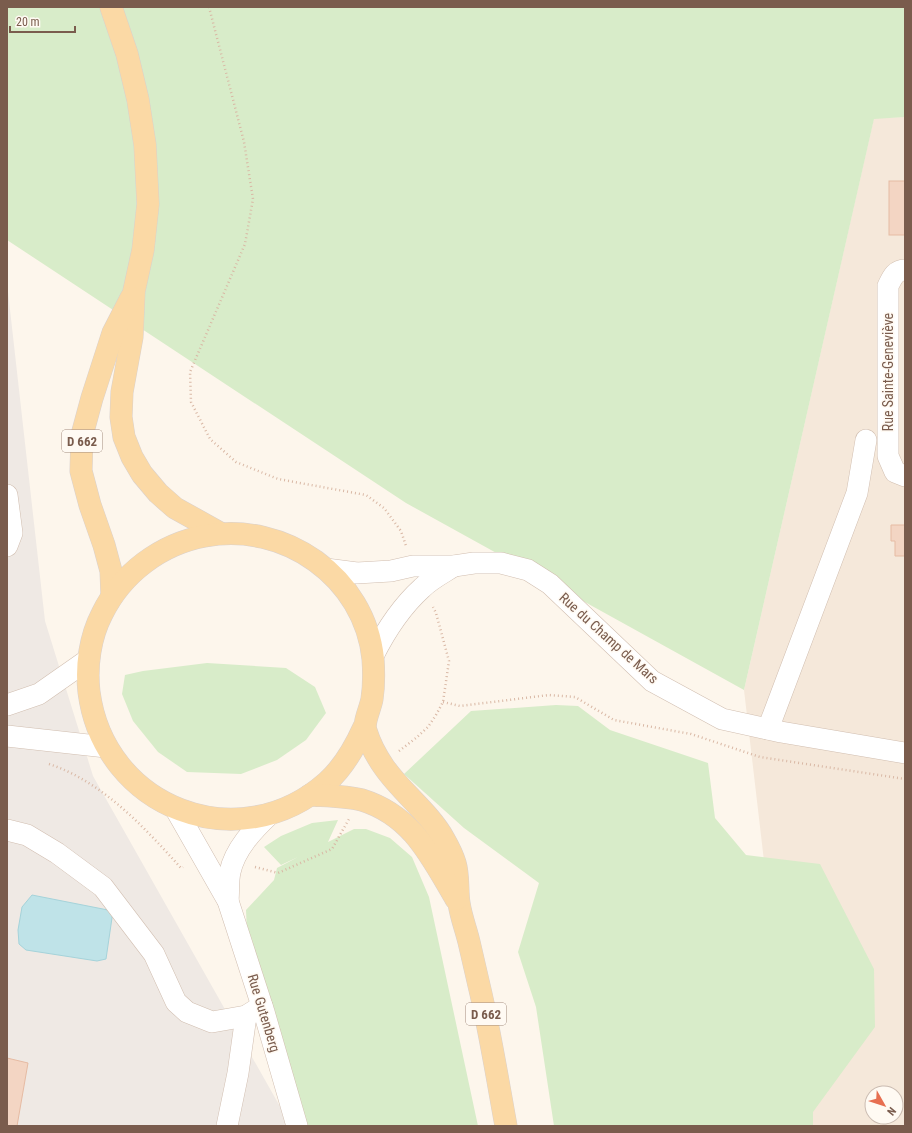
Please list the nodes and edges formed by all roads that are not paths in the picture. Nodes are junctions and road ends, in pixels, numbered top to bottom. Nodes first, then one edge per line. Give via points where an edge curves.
1 (111, 7) edge
2 (905, 270) edge
3 (134, 291) junction
4 (866, 440) dead end
5 (905, 476) edge
6 (7, 495) edge
7 (220, 533) junction
8 (7, 546) edge
9 (454, 566) junction
10 (326, 569) junction
11 (112, 596) junction
12 (373, 656) junction
13 (89, 659) junction
14 (7, 705) edge
15 (364, 727) junction
16 (768, 729) junction
17 (7, 736) edge
18 (106, 748) junction
19 (905, 753) edge
20 (310, 795) junction
21 (175, 808) junction
22 (270, 814) junction
23 (7, 830) edge
24 (228, 900) junction
25 (459, 903) junction
26 (254, 1011) junction
27 (227, 1126) edge
28 (297, 1126) edge
29 (506, 1126) edge

1 - 3 main road, D 662 via 127,54 145,145 148,204 143,250
2 - 5 street, Rue Sainte-Geneviève via 892,276 888,286 888,456 895,472
3 - 7 main road, D 662 via 132,338 122,392 121,416 124,437 142,474 158,493 175,508
3 - 11 main road, D 662 via 113,333 82,434 81,471 111,571
4 - 16 street via 857,493
6 - 8 street via 12,533
7 - 10 main road via 249,534 277,540 303,552
7 - 11 main road via 188,539 159,552 133,571
9 - 10 street, Rue du Champ de Mars via 413,566 391,571 357,573
9 - 12 street, Rue du Champ de Mars via 423,587 401,609
9 - 16 street, Rue du Champ de Mars via 502,563 528,570 550,584 652,681 722,718
10 - 12 main road via 343,587 357,608 367,631
11 - 13 main road via 101,615
12 - 15 main road via 371,704
13 - 14 street via 39,694
13 - 18 main road via 90,705
15 - 20 main road via 343,765
15 - 25 main road, D 662 via 384,768 428,816 444,838 456,864
16 - 19 street, Rue du Champ de Mars
17 - 18 street
18 - 21 main road via 136,784 154,798
20 - 22 main road
20 - 25 main road, D 662 via 361,800 395,816 426,847
21 - 22 main road via 198,816 222,819
21 - 24 street, Rue Gutenberg
22 - 24 street, Rue Gutenberg via 250,833 236,856 230,873
23 - 26 street via 28,835 103,887 154,954 176,1002 187,1012 212,1022
24 - 26 street, Rue Gutenberg
25 - 29 main road, D 662 via 487,1020
26 - 27 street
26 - 28 street, Rue Gutenberg

